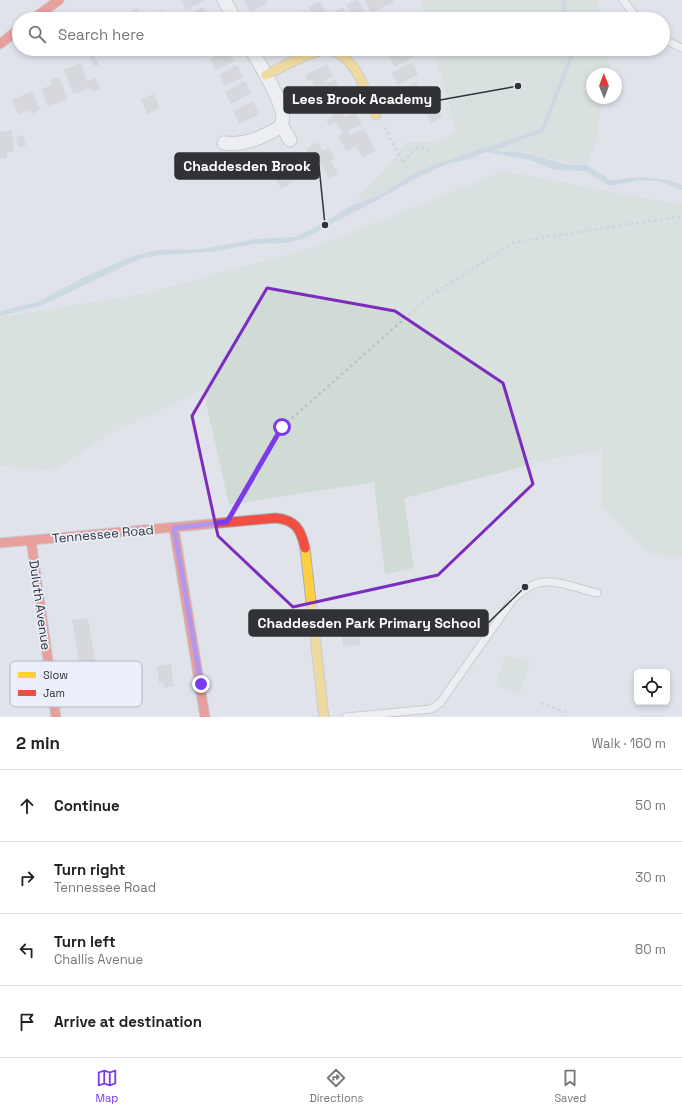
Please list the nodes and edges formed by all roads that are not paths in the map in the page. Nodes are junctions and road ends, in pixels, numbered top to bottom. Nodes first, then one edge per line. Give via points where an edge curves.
1 (60, 0) edge
2 (224, 0) edge
3 (623, 0) edge
4 (42, 12) edge
5 (231, 12) edge
6 (632, 12) edge
7 (12, 35) edge
8 (670, 42) edge
9 (0, 44) edge
10 (682, 48) edge
11 (255, 56) edge
12 (307, 56) edge
13 (345, 56) edge
14 (266, 75) junction
15 (376, 115) road end
16 (281, 125) junction
17 (290, 140) dead end
18 (224, 143) dead end
19 (174, 528) junction
20 (31, 540) junction
21 (0, 543) edge
22 (597, 594) dead end
23 (48, 661) edge
24 (55, 707) edge
25 (56, 717) edge
26 (205, 717) edge
27 (324, 717) edge
28 (346, 717) edge

1 - 4 street
2 - 5 street
3 - 6 lane
7 - 9 street
8 - 10 lane
11 - 14 street
12 - 14 street
13 - 15 street
14 - 16 street via 284,115
16 - 17 street
16 - 18 street via 257,139 239,145
19 - 20 street, Tennessee Road
19 - 26 street
19 - 27 street, Tennessee Road via 282,517 296,523 301,530 306,554
20 - 21 street, Tennessee Road
20 - 23 street, Duluth Avenue
22 - 28 lane via 552,582 537,583 514,598 440,702 431,708
24 - 25 street, Duluth Avenue

